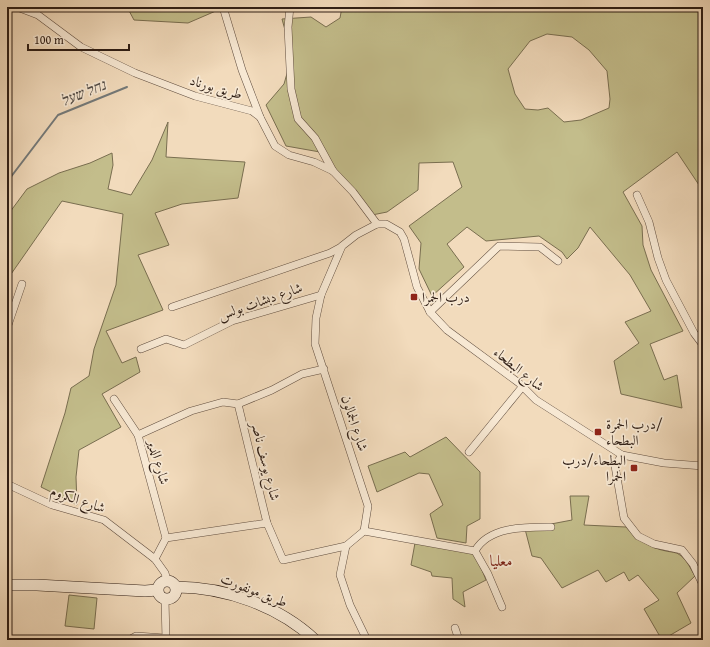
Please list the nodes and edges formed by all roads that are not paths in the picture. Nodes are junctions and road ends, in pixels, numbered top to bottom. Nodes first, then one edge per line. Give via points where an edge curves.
1 (17, 7) edge
2 (223, 7) edge
3 (290, 7) edge
4 (260, 117) junction
5 (333, 171) junction
6 (637, 195) dead end
7 (377, 224) junction
8 (342, 246) junction
9 (558, 261) dead end
10 (22, 284) dead end
11 (321, 295) junction
12 (172, 307) dead end
13 (430, 312) junction
14 (7, 328) edge
15 (703, 345) edge
16 (141, 349) dead end
17 (324, 369) junction
18 (523, 386) junction
19 (114, 399) dead end
20 (238, 404) junction
21 (7, 428) edge
22 (138, 435) junction
23 (469, 452) dead end
24 (622, 455) junction
25 (7, 461) edge
26 (703, 466) edge
27 (7, 484) edge
28 (268, 523) junction
29 (551, 527) dead end
30 (364, 532) junction
31 (166, 538) junction
32 (346, 546) junction
33 (475, 551) junction
34 (155, 559) junction
35 (167, 580) junction
36 (7, 585) edge
37 (703, 585) edge
38 (176, 588) junction
39 (157, 590) junction
40 (165, 599) junction
41 (502, 607) dead end
42 (455, 628) dead end
43 (166, 639) edge
44 (129, 640) edge
45 (315, 640) edge
46 (367, 640) edge
47 (459, 640) edge

1 - 4 street, طريق بورناد via 38,15 81,47 135,73 195,96 252,111
2 - 4 street via 239,62
3 - 5 street via 288,27 291,89 298,118 314,138
4 - 5 street via 275,146 290,155
5 - 7 street
6 - 15 street via 649,222 666,280
7 - 8 street, شارع الجمالون
7 - 13 street, شارع البطحاء via 391,226 404,239 416,287
8 - 11 street, شارع الجمالون
8 - 12 street via 330,253
9 - 13 street via 540,247 499,246
10 - 14 street
11 - 16 street, شارع دبشات بولس via 232,321 184,345 166,339
11 - 17 street, شارع الجمالون via 316,318 315,344
13 - 18 street, شارع البطحاء via 447,330
17 - 20 street via 302,374
17 - 30 street, شارع الجمالون via 368,506
18 - 23 street
18 - 24 street, شارع البطحاء via 536,400
19 - 22 street, شارع الدير
20 - 22 street via 223,402 191,411
20 - 28 street, شارع يوسف ناصر
21 - 25 street
22 - 31 street, شارع الدير
24 - 26 street, شارع البطحاء via 664,464
24 - 37 street via 615,466 624,518 638,536 654,544 682,550 693,564
27 - 34 street, شارع الكروم via 52,505 104,520
28 - 31 street
28 - 32 street, شارع يوسف ناصر via 283,560
29 - 33 street via 500,531 478,546
30 - 32 street
30 - 33 street
31 - 34 street
32 - 46 street via 340,575 350,605
33 - 41 street
34 - 35 street, شارع الكروم
35 - 38 main road
35 - 39 main road via 161,582
36 - 39 main road
38 - 40 main road via 173,596
38 - 45 main road, طريق مونفورت via 202,587 226,593 286,617
39 - 40 main road
40 - 43 street
42 - 47 street
43 - 44 street via 136,636

